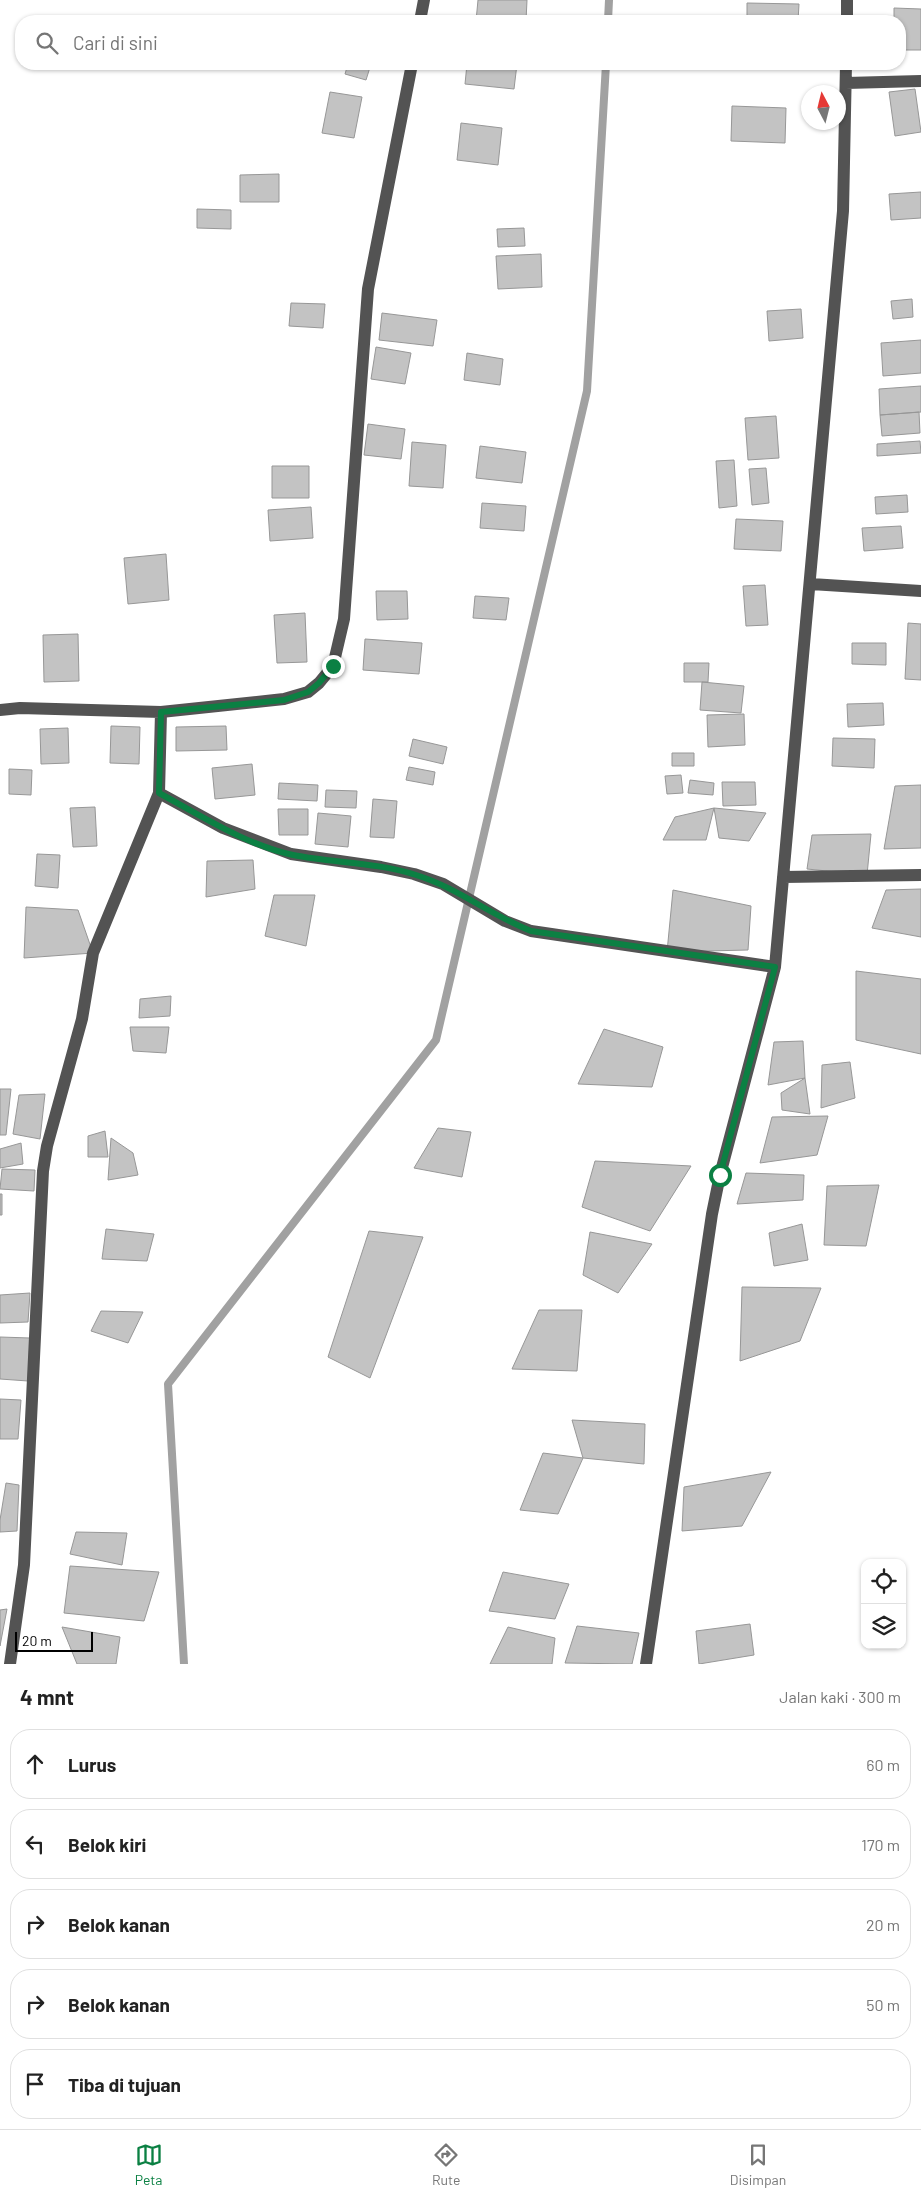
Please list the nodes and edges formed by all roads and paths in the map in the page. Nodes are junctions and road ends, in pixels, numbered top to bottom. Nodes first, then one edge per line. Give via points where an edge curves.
1 (424, 0) edge
2 (847, 0) edge
3 (421, 15) edge
4 (847, 15) edge
5 (411, 70) edge
6 (846, 70) edge
7 (921, 81) edge
8 (846, 82) junction
9 (811, 584) junction
10 (921, 591) edge
11 (0, 710) edge
12 (161, 712) junction
13 (159, 793) junction
14 (921, 875) edge
15 (783, 877) junction
16 (775, 967) junction
17 (10, 1664) edge
18 (646, 1664) edge

1 - 3 street
2 - 4 street
5 - 12 street via 368,289 344,619 333,666 308,692 284,700
6 - 8 street
7 - 8 street
8 - 9 street via 843,211
9 - 10 street
9 - 15 street
11 - 12 street
12 - 13 street
13 - 16 street via 223,828 291,854 382,867 444,884 504,921 531,931
13 - 17 street via 93,953 79,1035 47,1146 43,1171 24,1565
14 - 15 street
15 - 16 street
16 - 18 street via 712,1214

